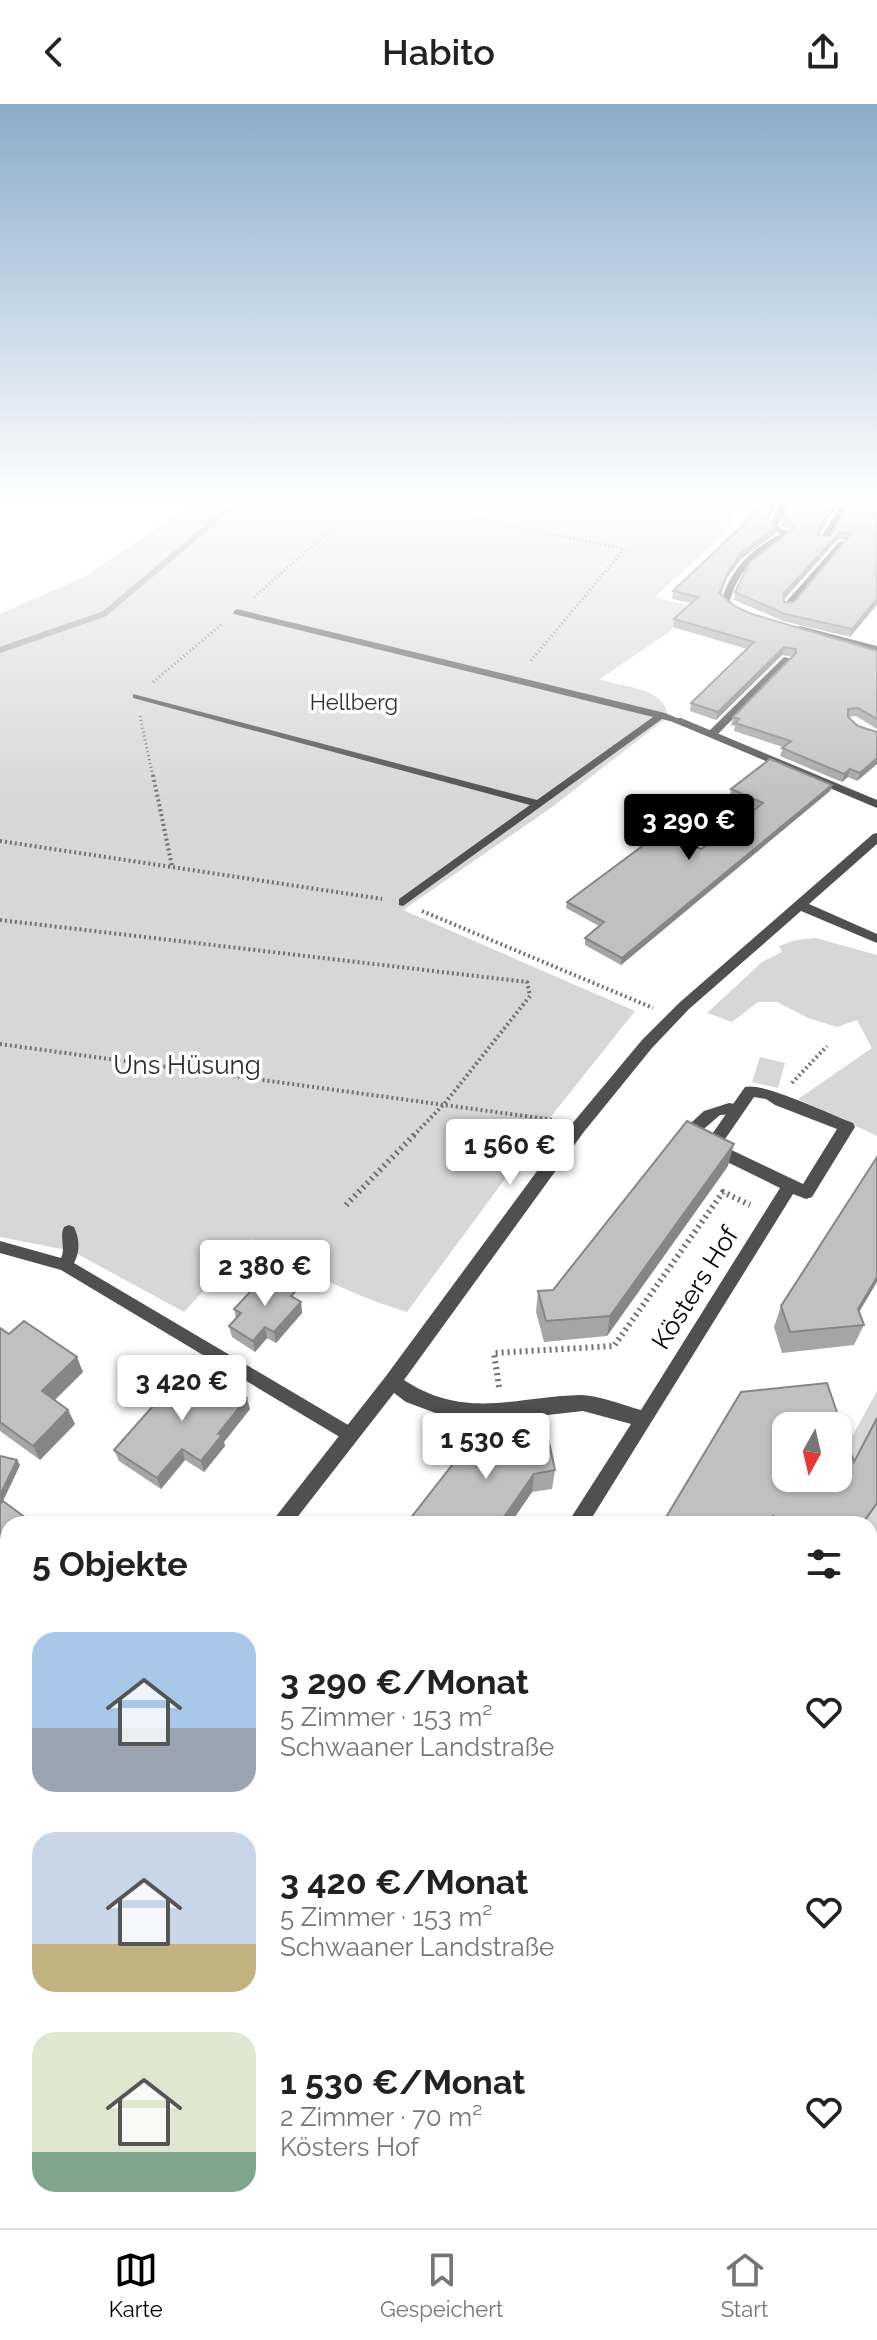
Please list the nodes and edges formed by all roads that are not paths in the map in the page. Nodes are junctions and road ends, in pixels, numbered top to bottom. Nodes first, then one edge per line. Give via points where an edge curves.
1 (725, 602) edge
2 (790, 602) edge
3 (787, 606) edge
4 (237, 612) road end
5 (743, 612) edge
6 (784, 624) edge
7 (877, 649) edge
8 (787, 659) edge
9 (136, 696) dead end
10 (662, 715) junction
11 (677, 720) joint
12 (712, 734) junction
13 (538, 804) junction
14 (877, 804) edge
15 (877, 837) edge
16 (403, 902) road end
17 (800, 905) junction
18 (877, 939) edge
19 (738, 1109) junction
20 (686, 1136) edge
21 (790, 1185) junction
22 (69, 1231) dead end
23 (0, 1247) edge
24 (65, 1265) junction
25 (392, 1382) junction
26 (645, 1419) junction
27 (349, 1434) junction
28 (286, 1516) edge
29 (582, 1516) edge

1 - 5 lane
2 - 3 lane
4 - 10 lane
6 - 7 lane
8 - 12 lane
9 - 13 lane
10 - 11 lane
10 - 13 lane
11 - 12 street
12 - 14 street
13 - 16 lane
15 - 17 street
17 - 18 street
17 - 25 street via 684,1006 577,1129
19 - 20 lane via 710,1112
19 - 21 street via 711,1147
19 - 21 street via 750,1091 770,1094 847,1127 806,1193
21 - 26 street, Kösters Hof
22 - 24 lane via 72,1251
23 - 24 lane
24 - 27 lane
25 - 26 street via 449,1410 503,1412 583,1403
25 - 27 street
26 - 29 street, Kösters Hof
27 - 28 street

